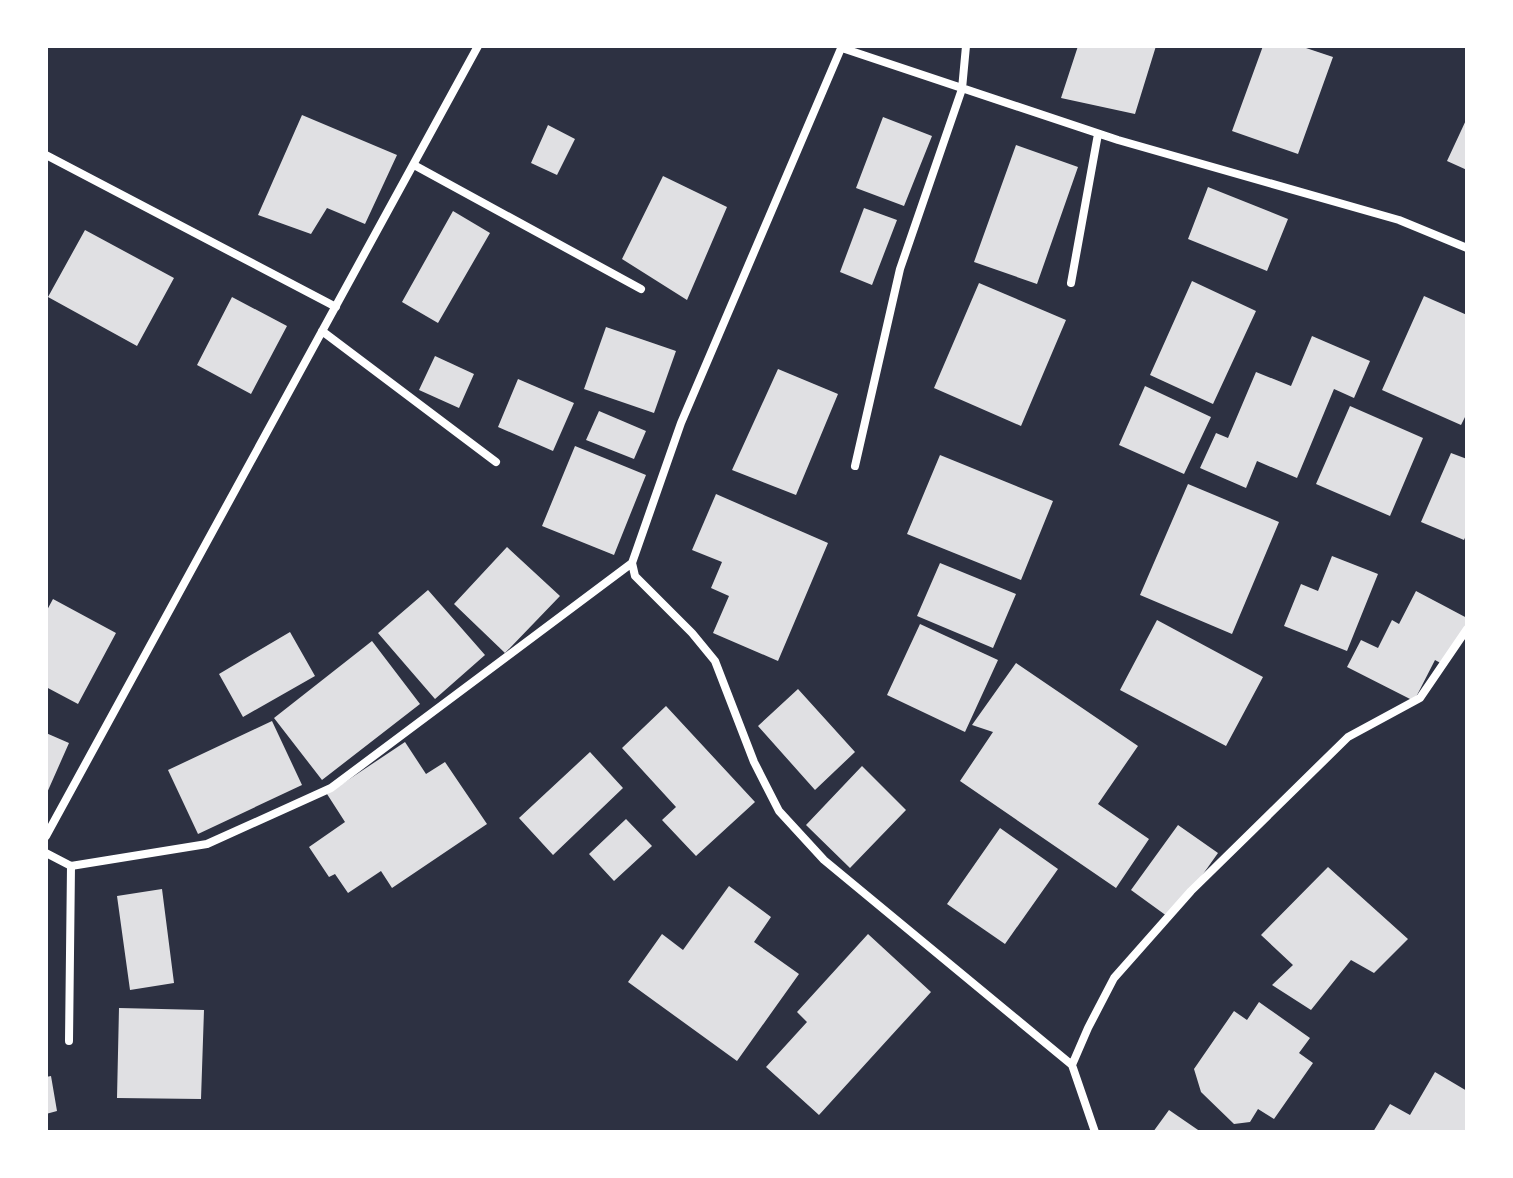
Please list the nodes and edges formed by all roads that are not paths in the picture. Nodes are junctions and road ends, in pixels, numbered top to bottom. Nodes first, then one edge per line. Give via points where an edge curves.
1 (478, 46) edge
2 (966, 46) edge
3 (842, 47) edge
4 (962, 89) junction
5 (1098, 134) junction
6 (46, 155) edge
7 (414, 165) junction
8 (1467, 248) edge
9 (1071, 283) dead end
10 (641, 289) dead end
11 (336, 307) junction
12 (322, 331) junction
13 (496, 462) dead end
14 (855, 466) dead end
15 (632, 563) junction
16 (1467, 629) edge
17 (46, 836) edge
18 (46, 853) edge
19 (71, 866) junction
20 (69, 1041) dead end
21 (1072, 1065) junction
22 (1095, 1132) edge

1 - 7 street
2 - 4 street
3 - 4 street
3 - 15 street via 681,423
4 - 5 street
4 - 14 street via 900,269
5 - 8 street via 1399,220
5 - 9 street
6 - 11 street
7 - 10 street
7 - 11 street
11 - 12 street
12 - 13 street
12 - 17 street
15 - 19 street via 331,788 207,844
15 - 21 street via 635,576 715,661 779,811 824,860
16 - 21 street via 1420,698 1348,737 1191,891 1114,978
18 - 19 street
19 - 20 street
21 - 22 street

